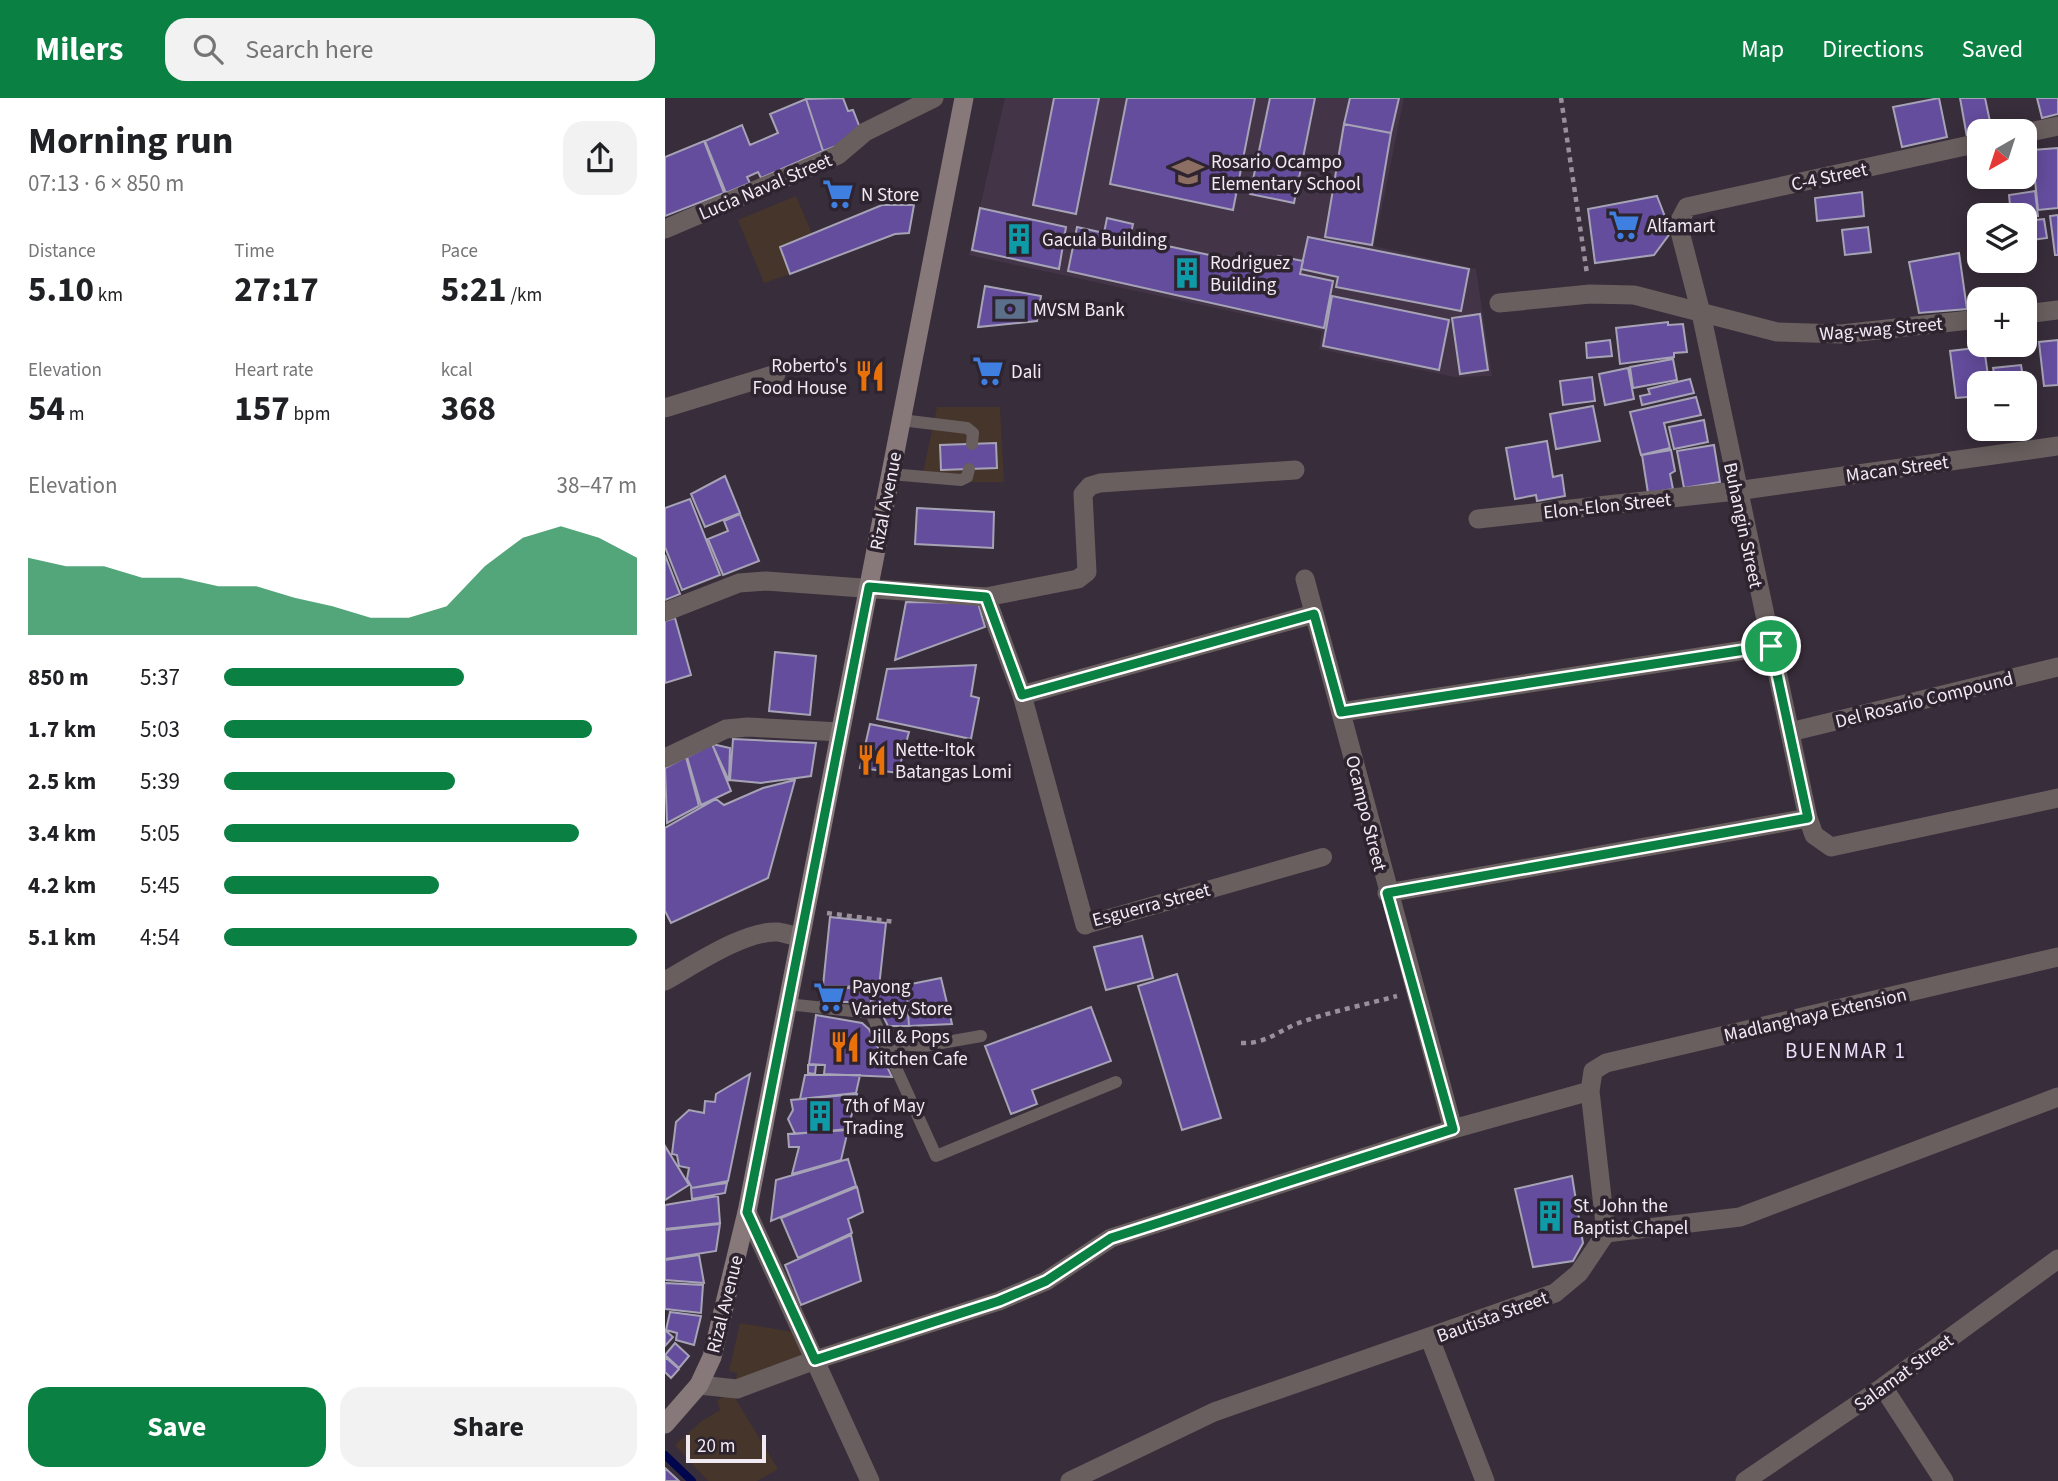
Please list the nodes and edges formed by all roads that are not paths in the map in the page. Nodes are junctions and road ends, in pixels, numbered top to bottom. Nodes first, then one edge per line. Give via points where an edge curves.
1 (934, 98) edge
2 (964, 98) edge
3 (2058, 126) edge
4 (2037, 130) edge
5 (1967, 146) edge
6 (1681, 214) joint
7 (665, 229) edge
8 (1499, 303) dead end
9 (2058, 310) edge
10 (1700, 313) junction
11 (2037, 313) edge
12 (1967, 320) edge
13 (776, 374) dead end
14 (665, 408) edge
15 (901, 420) junction
16 (972, 444) dead end
17 (2058, 446) edge
18 (969, 469) dead end
19 (1295, 470) dead end
20 (890, 474) junction
21 (1737, 491) junction
22 (1478, 519) dead end
23 (1305, 579) dead end
24 (869, 587) junction
25 (986, 597) junction
26 (665, 612) edge
27 (1314, 614) junction
28 (1771, 646) junction
29 (2058, 667) edge
30 (1022, 695) junction
31 (1341, 712) junction
32 (1790, 732) junction
33 (840, 733) junction
34 (665, 758) edge
35 (2058, 798) edge
36 (1811, 826) junction
37 (1323, 856) dead end
38 (1387, 893) junction
39 (1085, 925) joint
40 (800, 937) junction
41 (2058, 957) edge
42 (665, 981) edge
43 (787, 1004) junction
44 (981, 1036) dead end
45 (884, 1043) junction
46 (1117, 1082) dead end
47 (1590, 1091) junction
48 (2058, 1097) edge
49 (1453, 1129) junction
50 (747, 1212) junction
51 (1606, 1233) junction
52 (2058, 1259) edge
53 (1430, 1339) junction
54 (815, 1360) junction
55 (699, 1385) junction
56 (1883, 1387) junction
57 (665, 1424) edge
58 (870, 1481) edge
59 (1070, 1481) edge
60 (1485, 1481) edge
61 (1745, 1481) edge
62 (1944, 1481) edge

1 - 7 street, Lucia Naval Street via 865,132 838,155
2 - 15 main road, Rizal Avenue
3 - 4 street
5 - 6 street, C-4 Street via 1687,207
6 - 10 street, Buhangin Street via 1678,224
8 - 10 street, Wag-wag Street via 1590,294 1634,295
9 - 11 street
10 - 12 street, Wag-wag Street via 1777,332 1841,334
10 - 21 street, Buhangin Street
13 - 14 street
15 - 16 lane via 967,428 973,433
15 - 20 main road, Rizal Avenue
17 - 21 street, Macan Street
18 - 20 lane via 961,480
19 - 25 street via 1090,486 1083,494 1087,572 1078,579
20 - 24 main road, Rizal Avenue
21 - 22 street, Elon-Elon Street
21 - 28 street, Buhangin Street
23 - 27 street, Ocampo Street
24 - 25 street
24 - 26 street via 739,583
24 - 33 main road, Rizal Avenue
25 - 30 street, Esguerra Street
27 - 30 street
27 - 31 street, Ocampo Street
28 - 31 street
28 - 32 street, Buhangin Street
29 - 32 street, Del Rosario Compound
30 - 39 street, Esguerra Street
31 - 38 street, Ocampo Street
32 - 36 street, Buhangin Street
33 - 34 street via 726,729
33 - 40 main road, Rizal Avenue
35 - 36 street via 1831,847
36 - 38 street
37 - 39 street, Esguerra Street
38 - 49 street, Ocampo Street
40 - 42 street via 760,934
40 - 43 main road, Rizal Avenue
41 - 47 street, Madlanghaya Extension via 1606,1063 1593,1072
43 - 45 lane via 871,1013
43 - 50 main road, Rizal Avenue
44 - 45 lane via 924,1046
45 - 46 lane via 936,1156
47 - 49 street
47 - 51 street
48 - 51 street via 1740,1217
49 - 54 street via 1111,1238 1046,1281 999,1301
50 - 54 street
50 - 55 main road, Rizal Avenue via 712,1357
51 - 53 street, Bautista Street via 1579,1273 1555,1293
52 - 56 street, Salamat Street
53 - 59 street, Bautista Street via 1214,1412
53 - 60 street
54 - 55 street via 737,1389
54 - 58 street
55 - 57 main road, Rizal Avenue
56 - 61 street, Salamat Street
56 - 62 street

